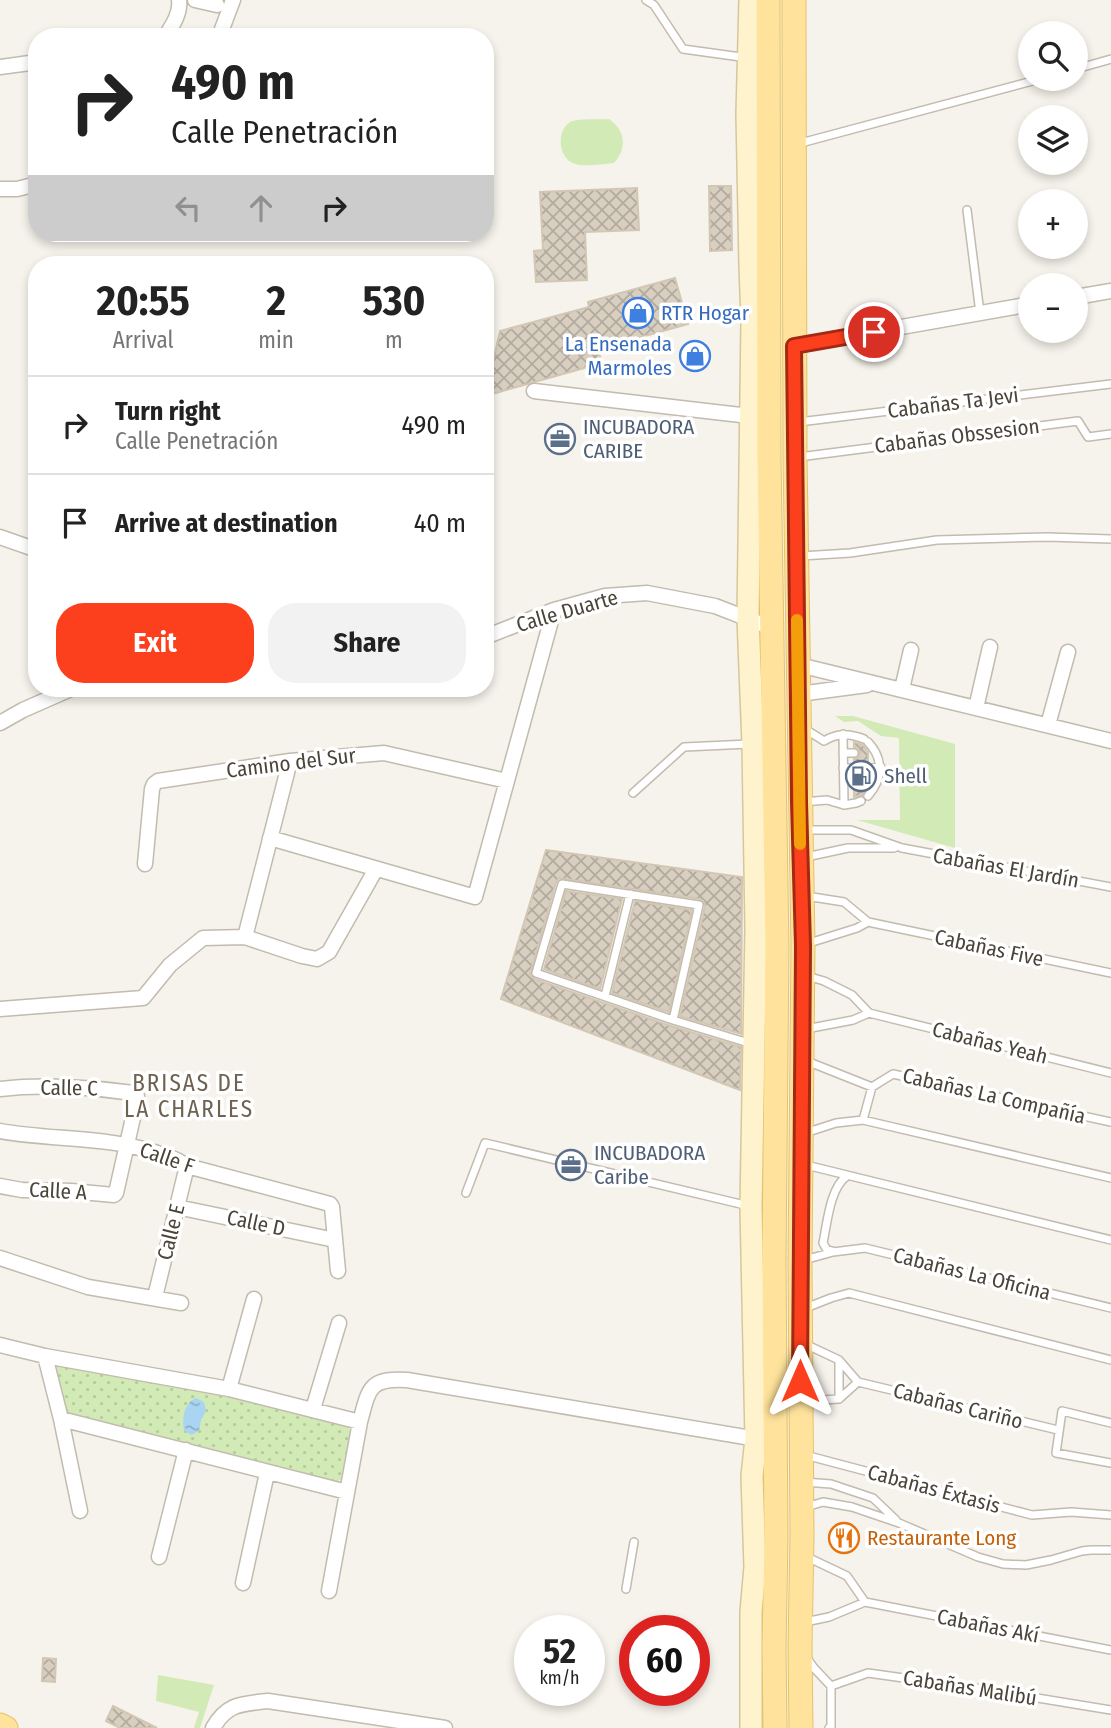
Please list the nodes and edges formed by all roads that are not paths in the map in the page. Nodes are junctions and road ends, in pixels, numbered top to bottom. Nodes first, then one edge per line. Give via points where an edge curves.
1 (179, 0) edge
2 (195, 0) edge
3 (233, 0) edge
4 (646, 0) edge
5 (750, 0) edge
6 (768, 0) edge
7 (794, 0) edge
8 (217, 5) dead end
9 (170, 28) edge
10 (222, 28) edge
11 (748, 58) junction
12 (1111, 60) edge
13 (28, 63) edge
14 (1088, 66) edge
15 (0, 67) edge
16 (1018, 85) edge
17 (793, 145) junction
18 (28, 186) edge
19 (0, 189) edge
20 (967, 210) dead end
21 (1111, 291) edge
22 (1088, 295) edge
23 (1018, 306) edge
24 (980, 313) junction
25 (794, 346) junction
26 (1111, 384) edge
27 (534, 391) dead end
28 (760, 417) junction
29 (795, 422) junction
30 (1111, 434) edge
31 (795, 457) junction
32 (0, 537) edge
33 (1111, 539) edge
34 (28, 547) edge
35 (797, 556) junction
36 (554, 610) junction
37 (748, 619) junction
38 (772, 628) junction
39 (494, 633) edge
40 (990, 647) dead end
41 (911, 650) dead end
42 (1068, 652) dead end
43 (799, 665) junction
44 (876, 683) junction
45 (902, 689) junction
46 (799, 694) junction
47 (53, 697) edge
48 (976, 708) junction
49 (0, 723) edge
50 (799, 725) junction
51 (1048, 726) junction
52 (843, 734) junction
53 (1111, 741) edge
54 (754, 744) junction
55 (843, 753) junction
56 (854, 753) dead end
57 (290, 761) junction
58 (881, 767) junction
59 (843, 768) junction
60 (854, 768) dead end
61 (869, 768) dead end
62 (507, 781) junction
63 (844, 784) junction
64 (854, 784) dead end
65 (633, 793) dead end
66 (799, 802) junction
67 (844, 805) junction
68 (800, 830) junction
69 (270, 838) junction
70 (902, 848) junction
71 (801, 858) junction
72 (145, 864) dead end
73 (376, 869) junction
74 (1111, 887) edge
75 (630, 894) junction
76 (802, 895) junction
77 (868, 922) junction
78 (245, 937) junction
79 (803, 946) junction
80 (1111, 973) edge
81 (803, 975) junction
82 (605, 996) junction
83 (0, 1009) edge
84 (869, 1013) junction
85 (673, 1020) junction
86 (803, 1030) junction
87 (765, 1049) junction
88 (802, 1059) junction
89 (1111, 1073) edge
90 (872, 1087) junction
91 (0, 1089) edge
92 (863, 1120) junction
93 (1111, 1122) edge
94 (0, 1131) edge
95 (802, 1134) junction
96 (127, 1144) junction
97 (801, 1164) junction
98 (187, 1166) junction
99 (847, 1176) junction
100 (1111, 1178) edge
101 (0, 1186) edge
102 (466, 1193) dead end
103 (177, 1207) junction
104 (763, 1210) junction
105 (335, 1240) junction
106 (1111, 1240) edge
107 (833, 1252) junction
108 (0, 1258) edge
109 (800, 1261) junction
110 (338, 1271) dead end
111 (155, 1297) junction
112 (254, 1299) dead end
113 (181, 1303) dead end
114 (1111, 1308) edge
115 (800, 1311) junction
116 (338, 1322) dead end
117 (800, 1341) junction
118 (0, 1345) edge
119 (45, 1356) junction
120 (839, 1360) junction
121 (1111, 1360) edge
122 (858, 1382) junction
123 (229, 1389) junction
124 (839, 1399) junction
125 (800, 1401) junction
126 (313, 1409) junction
127 (61, 1419) junction
128 (360, 1422) junction
129 (1111, 1423) edge
130 (1058, 1430) junction
131 (765, 1440) junction
132 (186, 1450) junction
133 (801, 1454) junction
134 (1111, 1463) edge
135 (267, 1473) junction
136 (801, 1482) junction
137 (347, 1492) junction
138 (802, 1508) junction
139 (80, 1511) dead end
140 (1111, 1515) edge
141 (899, 1523) junction
142 (634, 1542) dead end
143 (1111, 1550) edge
144 (802, 1554) junction
145 (159, 1558) dead end
146 (243, 1583) dead end
147 (626, 1589) dead end
148 (329, 1591) dead end
149 (865, 1602) junction
150 (801, 1622) junction
151 (800, 1647) junction
152 (1111, 1650) edge
153 (831, 1686) junction
154 (1111, 1710) edge
155 (0, 1725) edge
156 (6, 1728) edge
157 (213, 1728) edge
158 (445, 1728) edge
159 (751, 1728) edge
160 (775, 1728) edge
161 (801, 1728) edge
162 (833, 1728) edge

1 - 9 street
2 - 8 street
3 - 10 street
4 - 11 lane via 683,49
5 - 11 street
6 - 28 main road
7 - 17 main road
11 - 28 street via 750,265
12 - 14 lane
13 - 15 street
16 - 17 lane
17 - 25 main road
18 - 19 street
20 - 24 lane
21 - 22 street
23 - 24 street
24 - 25 street
25 - 29 main road
26 - 29 lane, Cabañas Ta Jevi
27 - 28 street
28 - 37 street
28 - 38 main road
29 - 31 main road
30 - 31 lane, Cabañas Obssesion via 1088,437 1078,421
31 - 35 main road
32 - 34 street
33 - 35 lane via 937,540
35 - 43 main road
36 - 37 street, Calle Duarte via 605,596 647,593 715,606
36 - 39 street, Calle Duarte
36 - 62 street
37 - 38 street, Calle Duarte
37 - 54 street
38 - 87 main road via 777,946
40 - 48 street
41 - 45 street
42 - 51 street
43 - 44 street
43 - 46 main road
44 - 45 street
44 - 46 street
45 - 48 street
46 - 50 main road
47 - 49 street
48 - 51 street
50 - 52 lane via 824,741
50 - 66 main road
51 - 53 street
52 - 55 lane
52 - 58 lane via 866,741
54 - 65 lane via 684,747
54 - 87 street via 756,929
55 - 56 lane
55 - 59 lane
57 - 62 street, Camino del Sur via 384,753
57 - 69 street
57 - 72 street, Camino del Sur via 158,781 152,789
58 - 61 lane
58 - 67 lane via 865,798
59 - 60 lane
59 - 63 lane
62 - 73 street via 475,897
63 - 64 lane
63 - 67 lane
66 - 67 lane via 827,800
66 - 68 main road
68 - 70 lane, Cabañas El Jardín via 852,830
68 - 71 main road
69 - 73 street
69 - 78 street
70 - 71 lane, Cabañas El Jardín via 848,848
70 - 74 lane, Cabañas El Jardín
71 - 76 main road
73 - 78 street via 329,952 317,959
75 - 82 lane
75 - 82 lane via 562,884 536,973
75 - 85 lane via 699,905
76 - 77 lane, Cabañas Five via 844,902
76 - 79 main road
77 - 79 lane
77 - 80 lane, Cabañas Five
78 - 83 street via 203,938 170,965 143,998
79 - 81 main road
81 - 84 lane, Cabañas Yeah via 852,995
81 - 86 main road
82 - 85 lane
84 - 86 lane
84 - 89 lane, Cabañas Yeah
85 - 87 lane
86 - 88 main road
87 - 104 main road
88 - 90 lane, Cabañas La Compañía
88 - 95 main road
90 - 92 lane
90 - 93 lane, Cabañas La Compañía via 892,1074
91 - 96 street, Calle C via 101,1088 133,1093 137,1096
92 - 95 lane
92 - 100 lane
94 - 96 street, Calle F
95 - 97 main road
96 - 98 street, Calle F
96 - 101 street, Calle A via 115,1195
97 - 99 lane
97 - 109 main road
98 - 103 street, Calle E
98 - 105 street, Calle F via 331,1206
99 - 106 lane
99 - 107 lane via 837,1184 823,1243
102 - 104 lane via 485,1143
103 - 105 street, Calle D
103 - 111 street, Calle E
104 - 131 main road
105 - 110 street
107 - 109 lane, Cabañas La Oficina
107 - 114 lane, Cabañas La Oficina via 865,1248
108 - 111 street via 88,1287
109 - 115 main road
111 - 113 street
112 - 123 street
115 - 117 main road
115 - 121 lane via 849,1293
116 - 126 street
117 - 120 lane
117 - 125 main road
118 - 119 street
119 - 123 street
119 - 127 street
120 - 122 lane
120 - 124 lane
122 - 124 lane
122 - 130 lane, Cabañas Cariño
123 - 126 street
124 - 125 lane
125 - 133 main road
126 - 128 street
127 - 132 street
127 - 139 street
128 - 131 street via 367,1394 377,1382 392,1379
128 - 137 street
129 - 130 lane via 1062,1412
130 - 134 lane via 1056,1453
131 - 159 street via 752,1476
131 - 160 main road via 776,1537
132 - 135 street
132 - 145 street
133 - 136 main road
133 - 140 lane, Cabañas Éxtasis via 1032,1515
135 - 137 street
135 - 146 street
136 - 138 main road
136 - 141 lane via 831,1484 873,1498
137 - 148 street
138 - 141 lane via 823,1502
138 - 144 main road
141 - 143 lane via 978,1557 1017,1566
142 - 147 lane
144 - 149 lane via 847,1576
144 - 150 main road
149 - 150 lane via 829,1617
149 - 152 lane, Cabañas Akí
150 - 151 main road
151 - 153 lane
151 - 161 main road
153 - 154 lane, Cabañas Malibú via 868,1672
153 - 162 lane
155 - 156 main road
157 - 158 street via 224,1712 240,1704 268,1701

